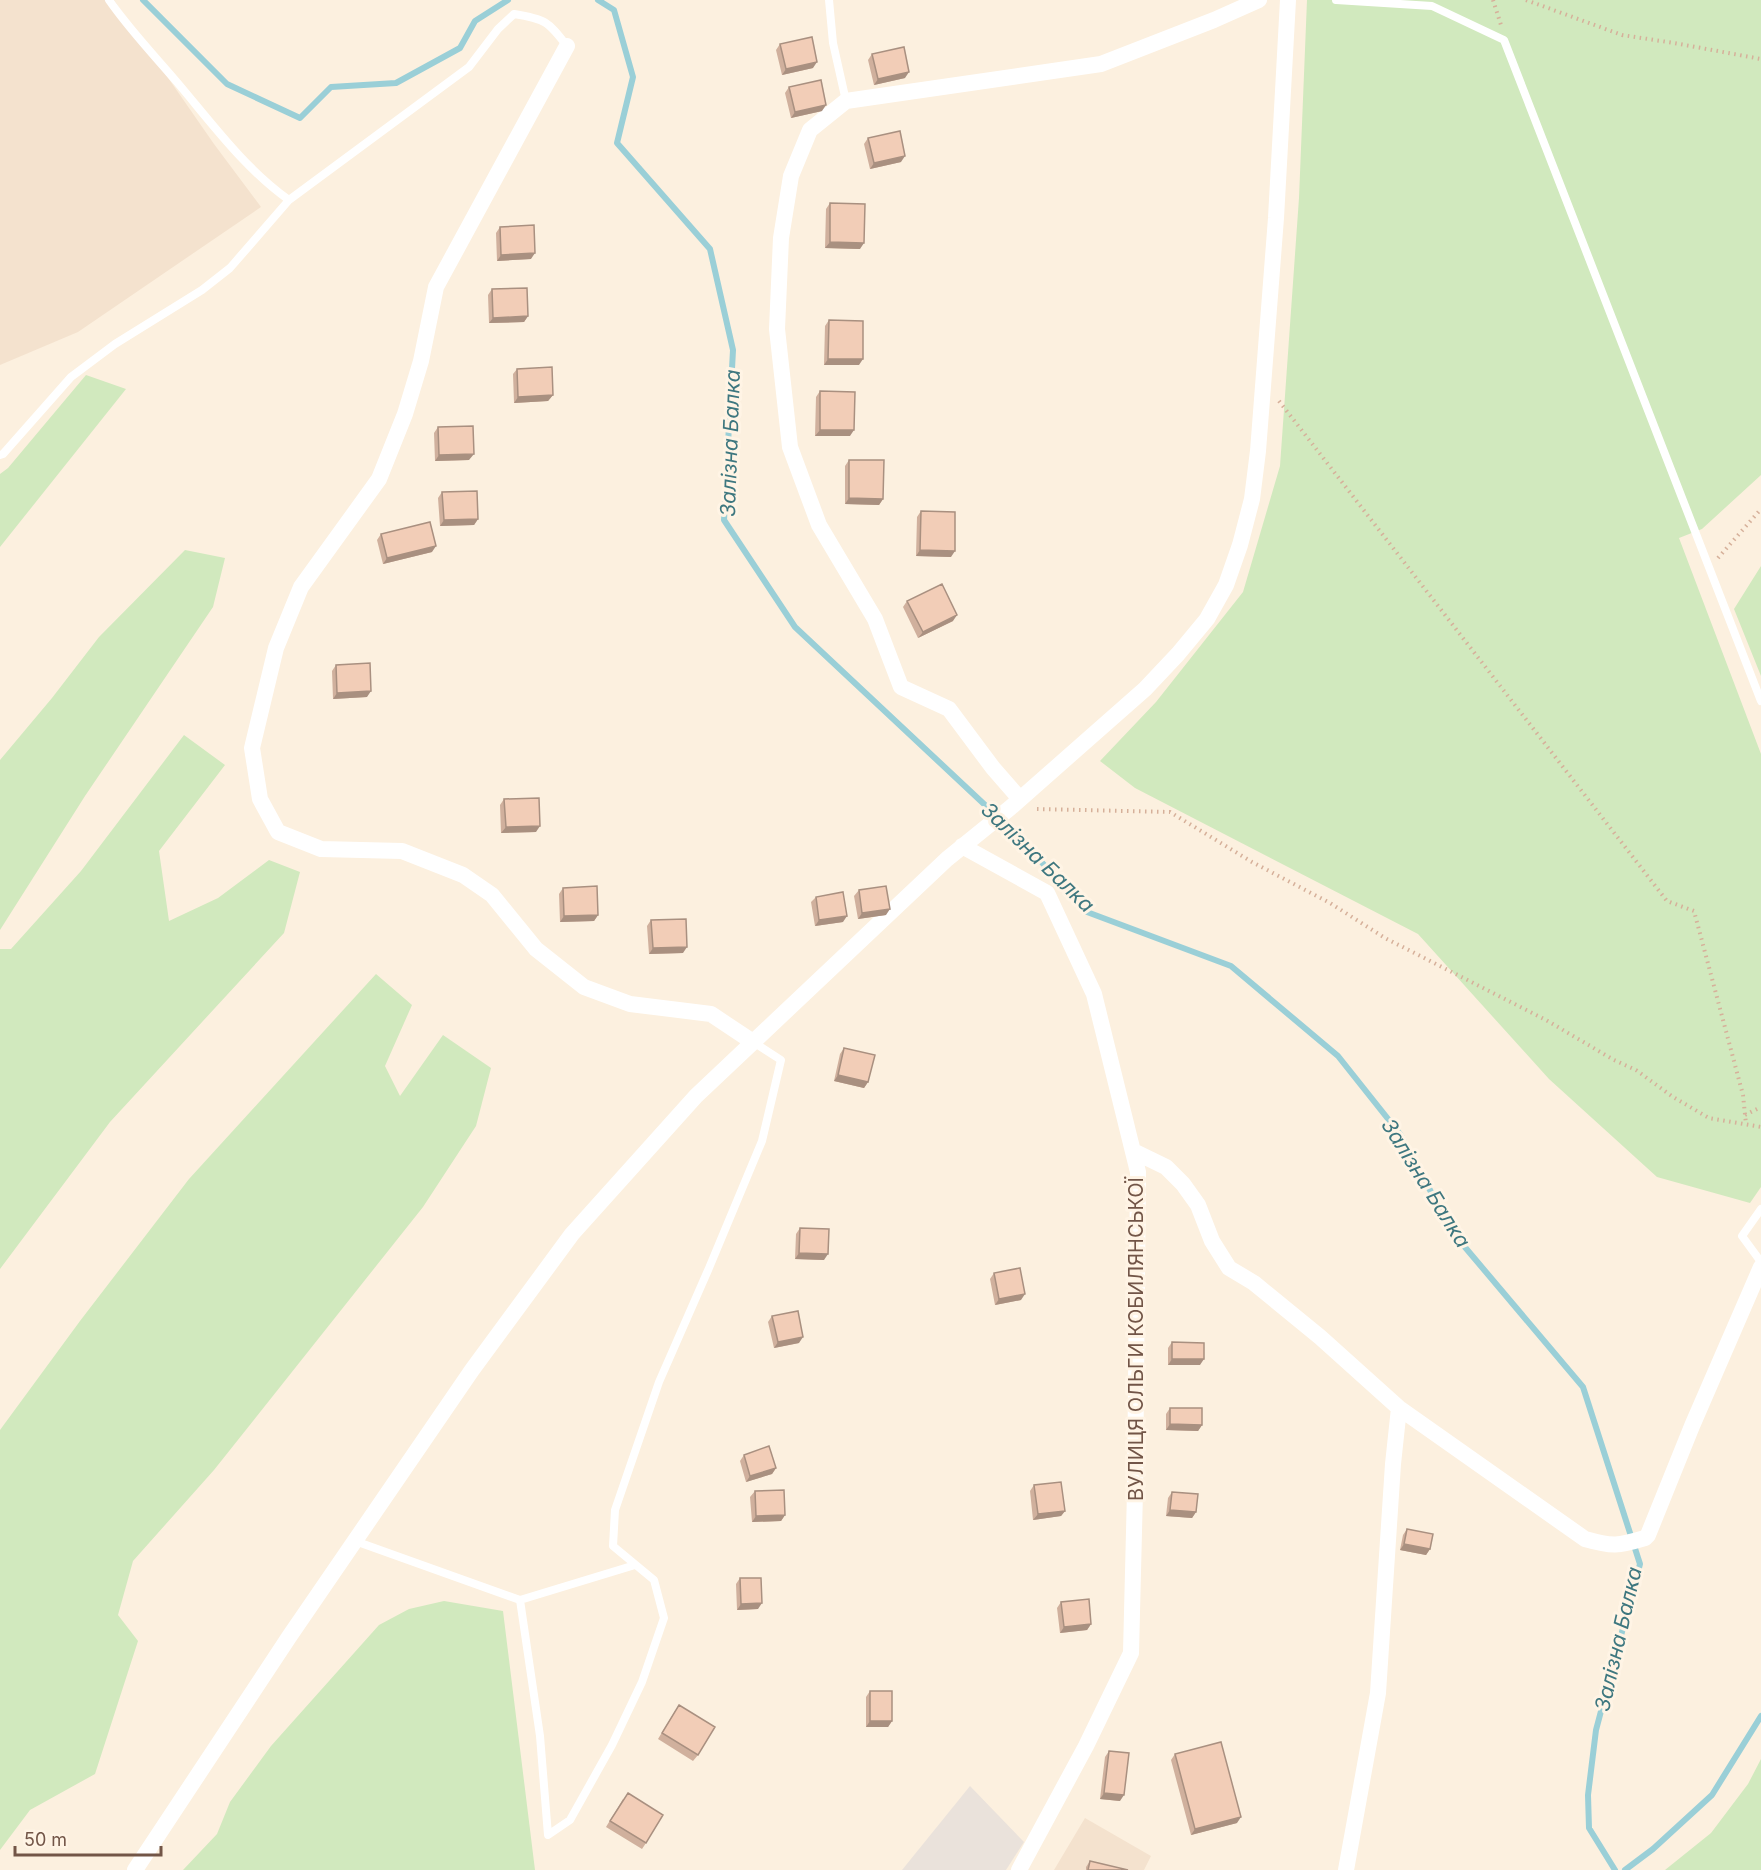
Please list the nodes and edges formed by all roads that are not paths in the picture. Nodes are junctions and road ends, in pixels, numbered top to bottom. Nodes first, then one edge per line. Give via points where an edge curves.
1 (109, 0) edge
2 (829, 0) edge
3 (1259, 0) edge
4 (1288, 0) edge
5 (1336, 0) edge
6 (567, 46) joint
7 (846, 101) junction
8 (289, 200) junction
9 (0, 455) edge
10 (1761, 701) edge
11 (1013, 805) junction
12 (964, 845) junction
13 (753, 1042) junction
14 (1133, 1151) junction
15 (1761, 1209) edge
16 (1761, 1262) edge
17 (1761, 1268) edge
18 (1399, 1408) junction
19 (355, 1541) junction
20 (635, 1565) junction
21 (520, 1600) junction
22 (135, 1870) edge
23 (1019, 1870) edge
24 (1346, 1870) edge

1 - 8 lane via 219,134
2 - 7 lane via 833,43
3 - 7 street via 1101,64
4 - 11 street via 1258,451 1252,499 1240,545 1226,585 1207,619 1178,654 1145,689
5 - 10 lane via 1432,6 1504,40
6 - 8 lane via 552,26 536,17 514,14 469,67
6 - 13 street via 436,287 421,361 379,479 301,587 276,648 252,748 260,799 278,832 321,849 402,851 463,875 492,895 536,949 584,987 630,1004 711,1014
7 - 11 street via 810,130 791,176 781,238 777,329 790,447 819,525 875,619 902,687 949,709 993,768
8 - 9 lane via 230,268 71,377
11 - 12 street
12 - 13 street
12 - 14 street, ВУЛИЦЯ ОЛЬГИ КОБИЛЯНСЬКОЇ via 1047,893 1094,994
13 - 19 street via 696,1096 572,1234 472,1370
13 - 20 lane via 781,1060 762,1141 659,1382 615,1509 613,1546
14 - 18 street via 1166,1167 1183,1184 1198,1205 1212,1241 1229,1268 1312,1330
14 - 23 street, ВУЛИЦЯ ОЛЬГИ КОБИЛЯНСЬКОЇ via 1138,1172 1131,1653
15 - 16 lane via 1742,1236
17 - 18 street via 1645,1538 1620,1545 1585,1539
18 - 24 street via 1378,1693
19 - 21 lane
19 - 22 street
20 - 21 lane
20 - 21 lane via 654,1580 664,1618 642,1682 612,1745 570,1820 548,1835 540,1736

